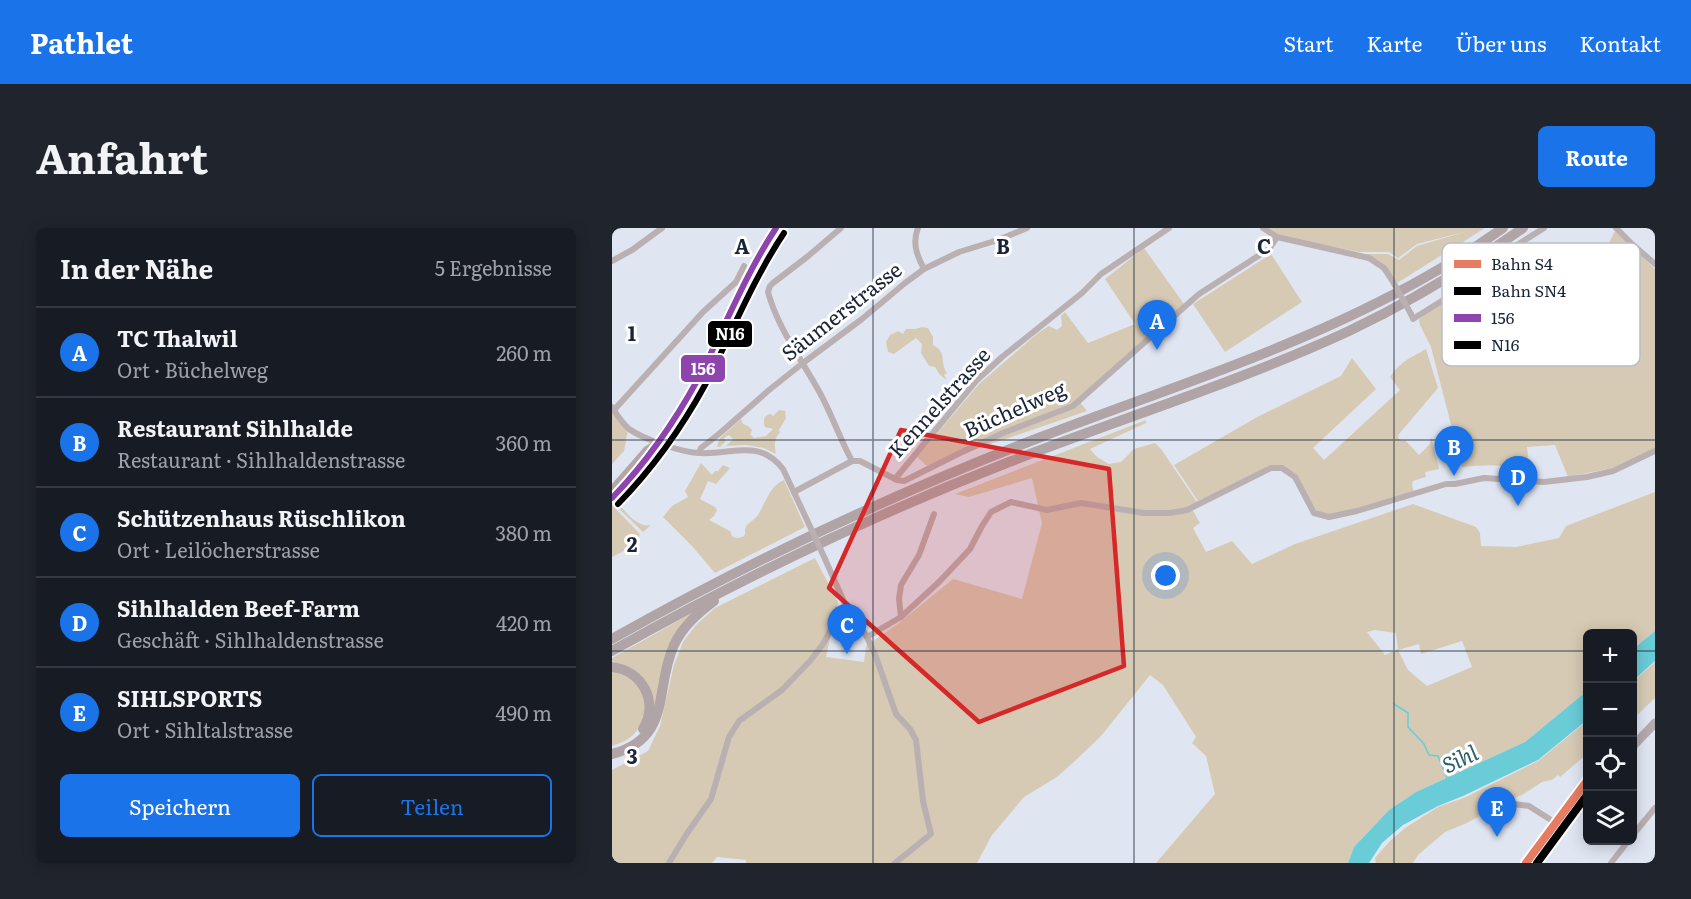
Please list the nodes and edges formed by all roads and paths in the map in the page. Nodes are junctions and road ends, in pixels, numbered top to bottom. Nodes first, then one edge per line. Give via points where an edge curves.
1 (662, 228) edge
2 (776, 228) edge
3 (841, 228) edge
4 (918, 228) edge
5 (1027, 228) edge
6 (1168, 228) edge
7 (1263, 228) edge
8 (1503, 228) edge
9 (1523, 228) edge
10 (1544, 228) edge
11 (1616, 228) edge
12 (1277, 237) junction
13 (1480, 243) edge
14 (1502, 243) edge
15 (1520, 243) edge
16 (1631, 243) edge
17 (1640, 251) edge
18 (612, 261) edge
19 (1655, 264) edge
20 (744, 266) dead end
21 (1442, 267) edge
22 (924, 269) junction
23 (1442, 281) edge
24 (1442, 301) edge
25 (802, 363) junction
26 (613, 408) edge
27 (659, 442) junction
28 (1655, 451) edge
29 (699, 453) junction
30 (852, 461) junction
31 (895, 479) junction
32 (612, 490) edge
33 (794, 492) junction
34 (612, 498) edge
35 (934, 514) dead end
36 (750, 578) junction
37 (845, 604) junction
38 (901, 617) junction
39 (867, 637) junction
40 (612, 639) edge
41 (612, 651) edge
42 (612, 667) edge
43 (1655, 723) edge
44 (1637, 742) edge
45 (612, 749) edge
46 (612, 754) edge
47 (1583, 803) edge
48 (1514, 804) dead end
49 (1655, 808) edge
50 (1562, 827) junction
51 (1637, 830) edge
52 (1625, 845) edge
53 (669, 863) edge
54 (895, 863) edge
55 (1534, 863) edge
56 (1611, 863) edge

1 - 18 street
2 - 27 main road via 692,389
3 - 25 street via 770,286 769,296
4 - 22 street via 915,243
5 - 22 street, Säumerstrasse
6 - 31 street, Kennelstrasse via 1101,274 976,381
7 - 12 street
8 - 13 highway
9 - 14 highway
10 - 15 street, bridge
11 - 16 street
12 - 24 street, bridge via 1369,258 1384,268 1413,319
12 - 31 street, Büchelweg via 1269,249 1199,294 1073,406 1003,433 904,481
17 - 19 street
20 - 26 street via 736,282
21 - 40 highway via 1340,322 1240,364 1043,436 894,497 769,555
22 - 25 street, Säumerstrasse
23 - 36 highway via 1335,337 957,483
25 - 29 street, Säumerstrasse via 700,448
25 - 30 street
26 - 27 street via 631,430
27 - 29 street
27 - 32 main road
27 - 34 main road via 638,472
28 - 38 street via 1613,471 1587,477 1544,482 1490,478 1446,484 1358,512 1329,517 1314,513 1295,477 1282,468 1271,468 1187,510 1170,513 1081,503 1047,510 1011,502 991,512 970,549
29 - 33 street via 764,453 783,469
30 - 31 street
30 - 33 street
33 - 37 street, bridge
35 - 38 street via 919,555 902,585
36 - 41 highway
36 - 46 highway via 706,607 684,628 669,657 660,706 651,726 636,743
37 - 39 street
37 - 53 street via 824,644 796,675 739,721 729,737 711,799
38 - 39 street
39 - 54 street via 896,714 916,740 922,801 931,834
42 - 45 highway via 640,681 650,705 642,731
43 - 44 main road
47 - 50 main road
48 - 50 street via 1529,806
49 - 51 street
50 - 55 main road
52 - 56 street

